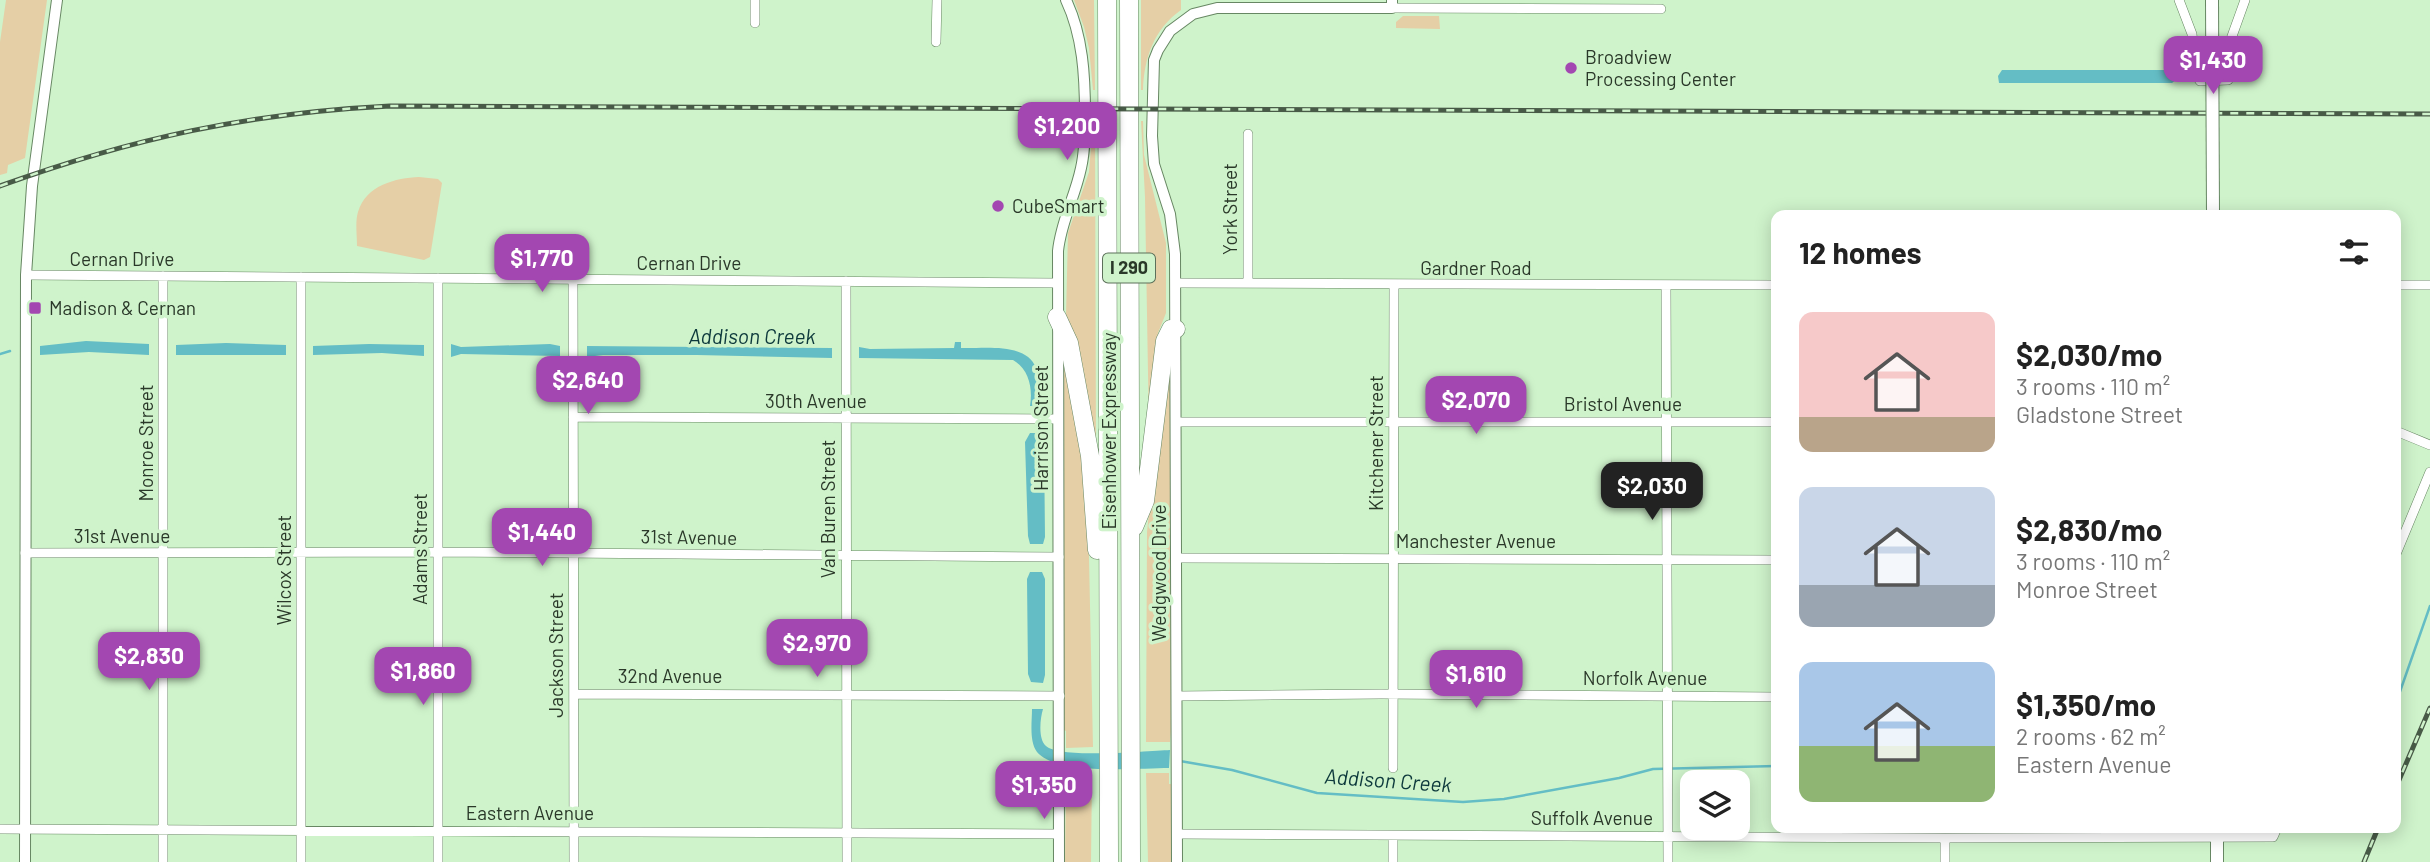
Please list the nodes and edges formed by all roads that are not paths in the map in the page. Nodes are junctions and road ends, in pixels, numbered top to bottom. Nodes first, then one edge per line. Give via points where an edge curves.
1 (57, 0) edge
2 (755, 0) edge
3 (937, 0) edge
4 (1066, 0) edge
5 (1107, 0) edge
6 (1129, 0) edge
7 (2179, 0) edge
8 (2211, 0) edge
9 (2245, 0) edge
10 (1254, 4) edge
11 (1392, 4) edge
12 (1661, 9) dead end
13 (755, 23) dead end
14 (936, 41) dead end
15 (1248, 134) dead end
16 (2213, 210) edge
17 (26, 275) junction
18 (163, 276) junction
19 (301, 277) junction
20 (438, 278) junction
21 (573, 279) junction
22 (846, 281) junction
23 (1058, 283) junction
24 (1176, 283) junction
25 (1248, 284) junction
26 (1394, 285) junction
27 (1666, 285) junction
28 (1771, 285) edge
29 (2401, 285) edge
30 (2430, 285) edge
31 (1057, 317) junction
32 (1176, 329) junction
33 (573, 417) junction
34 (846, 419) junction
35 (1058, 419) junction
36 (1394, 421) junction
37 (1176, 422) junction
38 (1667, 422) junction
39 (1771, 422) edge
40 (2401, 433) edge
41 (2430, 445) edge
42 (2430, 472) edge
43 (1130, 537) junction
44 (2401, 542) edge
45 (437, 552) junction
46 (25, 553) junction
47 (573, 553) junction
48 (163, 554) junction
49 (301, 554) junction
50 (846, 556) junction
51 (1059, 557) junction
52 (1176, 558) junction
53 (1393, 558) junction
54 (1667, 559) junction
55 (1771, 560) edge
56 (1108, 601) junction
57 (574, 694) junction
58 (845, 694) junction
59 (1393, 694) junction
60 (1060, 696) junction
61 (1177, 696) junction
62 (1668, 696) junction
63 (1771, 696) edge
64 (1393, 768) dead end
65 (0, 829) edge
66 (26, 829) junction
67 (164, 830) junction
68 (301, 830) junction
69 (439, 830) junction
70 (574, 831) junction
71 (847, 833) junction
72 (2172, 833) edge
73 (2217, 833) edge
74 (2228, 833) edge
75 (2275, 833) edge
76 (1059, 834) junction
77 (1177, 834) junction
78 (1131, 835) junction
79 (1393, 836) junction
80 (1668, 836) junction
81 (1945, 838) junction
82 (25, 862) edge
83 (163, 862) edge
84 (301, 862) edge
85 (439, 862) edge
86 (575, 862) edge
87 (847, 862) edge
88 (1059, 862) edge
89 (1109, 862) edge
90 (1131, 862) edge
91 (1141, 862) edge
92 (1177, 862) edge
93 (1393, 862) edge
94 (1668, 862) edge
95 (1945, 862) edge
96 (2217, 862) edge

1 - 17 street via 32,186
2 - 13 street
3 - 14 street
4 - 23 street, Harrison Street via 1083,58 1084,146 1060,235
5 - 56 highway, Eisenhower Expressway / I 290
6 - 43 highway, Eisenhower Expressway / I 290
7 - 9 street via 2192,34 2200,81 2228,80 2231,39
8 - 16 main road, bridge
10 - 11 street, Wedgwood Drive
10 - 24 street, Wedgwood Drive via 1193,14 1170,31 1154,60 1153,149 1174,232
11 - 12 street
15 - 25 street, York Street
17 - 18 street, Cernan Drive
17 - 46 street
18 - 19 street, Cernan Drive
18 - 48 street, Monroe Street
19 - 20 street, Cernan Drive
19 - 49 street, Wilcox Street
20 - 21 street, Cernan Drive
20 - 45 street, Adams Street
21 - 22 street, Cernan Drive
21 - 33 street, Jackson Street
22 - 23 street, Cernan Drive
22 - 34 street, Van Buren Street
23 - 31 street, Harrison Street
24 - 25 street, Gardner Road
24 - 32 street, Wedgwood Drive
25 - 26 street, Gardner Road
26 - 27 street, Gardner Road
26 - 36 street, Kitchener Street
27 - 28 street, Gardner Road
27 - 38 street
29 - 30 street
31 - 35 street, Harrison Street
31 - 56 highway via 1069,343 1082,412 1094,487 1097,559
32 - 37 street, Wedgwood Drive
32 - 43 highway via 1171,329 1165,341 1145,501
33 - 34 street, 30th Avenue
33 - 47 street, Jackson Street
34 - 35 street, 30th Avenue
34 - 50 street, Van Buren Street
35 - 51 street, Harrison Street
36 - 37 street, Bristol Avenue
36 - 38 street, Bristol Avenue
36 - 53 street, Kitchener Street
37 - 52 street, Wedgwood Drive
38 - 39 street, Bristol Avenue
38 - 54 street
40 - 41 street
42 - 44 street
43 - 78 highway, Eisenhower Expressway / I 290
45 - 47 street, 31st Avenue
45 - 49 street, 31st Avenue
45 - 69 street, Adams Street
46 - 48 street, 31st Avenue
46 - 66 street
47 - 50 street, 31st Avenue
47 - 57 street, Jackson Street
48 - 49 street, 31st Avenue
48 - 67 street, Monroe Street
49 - 68 street, Wilcox Street
50 - 51 street, 31st Avenue
50 - 58 street, Van Buren Street
51 - 60 street, Harrison Street
52 - 53 street, Manchester Avenue
52 - 61 street, Wedgwood Drive
53 - 54 street, Manchester Avenue
53 - 59 street, Kitchener Street
54 - 55 street, Manchester Avenue
54 - 62 street
56 - 89 highway, Eisenhower Expressway / I 290
57 - 58 street, 32nd Avenue
57 - 70 street, Jackson Street
58 - 60 street, 32nd Avenue
58 - 71 street, Van Buren Street
59 - 61 street, Norfolk Avenue
59 - 62 street, Norfolk Avenue
59 - 64 street, Kitchener Street
60 - 76 street, Harrison Street
61 - 77 street, Wedgwood Drive
62 - 63 street, Norfolk Avenue
62 - 80 street
65 - 66 street, Eastern Avenue
66 - 67 street, Eastern Avenue
66 - 82 street
67 - 68 street, Eastern Avenue
67 - 83 street, Monroe Street
68 - 69 street, Eastern Avenue
68 - 84 street, Wilcox Street
69 - 70 street, Eastern Avenue
69 - 85 street, Adams Street
70 - 71 street, Eastern Avenue
70 - 86 street, Jackson Street
71 - 76 street, Eastern Avenue
71 - 87 street, Van Buren Street
72 - 81 street, Suffolk Avenue
73 - 96 main road
74 - 75 street, Suffolk Avenue via 2273,837
76 - 88 street, Harrison Street
77 - 79 street, Suffolk Avenue
77 - 92 street, Wedgwood Drive
78 - 90 highway, Eisenhower Expressway / I 290
78 - 91 highway
79 - 80 street, Suffolk Avenue
79 - 93 street
80 - 81 street, Suffolk Avenue
80 - 94 street
81 - 95 street

